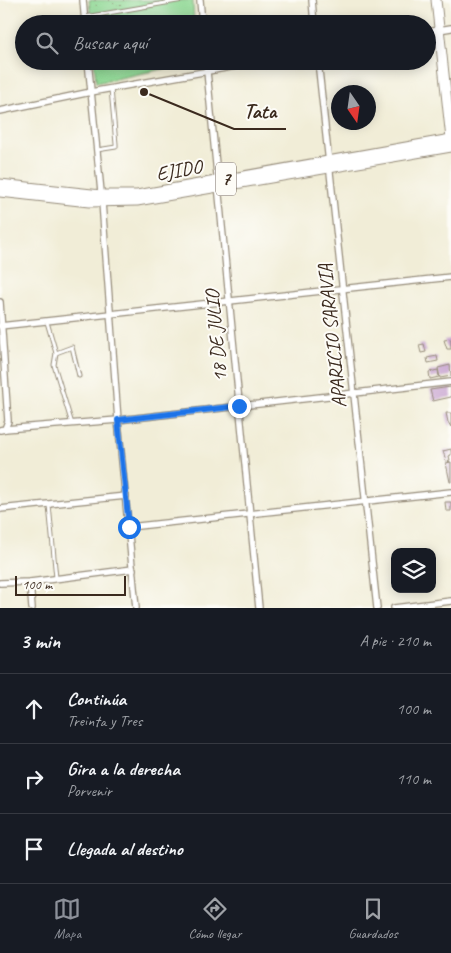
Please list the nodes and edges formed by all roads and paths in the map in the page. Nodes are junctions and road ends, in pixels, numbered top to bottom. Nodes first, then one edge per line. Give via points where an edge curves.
1 (83, 0) edge
2 (95, 0) edge
3 (124, 0) edge
4 (184, 0) edge
5 (200, 0) edge
6 (312, 0) edge
7 (436, 0) edge
8 (120, 6) dead end
9 (84, 15) edge
10 (98, 15) joint
11 (201, 15) edge
12 (313, 15) edge
13 (451, 28) edge
14 (436, 30) edge
15 (439, 30) junction
16 (89, 70) edge
17 (217, 70) edge
18 (319, 70) edge
19 (206, 72) junction
20 (111, 88) junction
21 (91, 92) junction
22 (0, 111) edge
23 (451, 139) edge
24 (451, 147) edge
25 (96, 150) junction
26 (329, 164) junction
27 (0, 184) edge
28 (218, 184) junction
29 (0, 192) edge
30 (101, 198) junction
31 (451, 277) edge
32 (343, 288) junction
33 (0, 302) edge
34 (229, 302) junction
35 (1, 314) edge
36 (109, 315) junction
37 (47, 322) junction
38 (1, 326) edge
39 (56, 353) junction
40 (79, 376) dead end
41 (451, 382) edge
42 (354, 393) junction
43 (239, 406) junction
44 (118, 420) junction
45 (72, 424) junction
46 (3, 430) edge
47 (451, 492) edge
48 (126, 496) junction
49 (365, 502) junction
50 (48, 504) junction
51 (0, 509) edge
52 (250, 514) junction
53 (129, 527) junction
54 (132, 569) junction
55 (56, 578) junction
56 (30, 582) junction
57 (0, 584) edge
58 (451, 602) edge
59 (32, 608) edge
60 (136, 608) edge
61 (259, 608) edge
62 (377, 608) edge
63 (394, 608) edge

1 - 9 street
2 - 10 path
3 - 8 path
4 - 10 lane
5 - 11 street
6 - 12 street
7 - 15 main road
13 - 15 street
14 - 15 street
15 - 23 main road
16 - 21 street
17 - 19 street
18 - 26 street, APARICIO SARAVIA
19 - 20 street
19 - 28 street, 18 DE JULIO
20 - 21 street
20 - 25 lane via 116,147
21 - 22 street
21 - 25 street
23 - 26 main road, EJIDO / 7
24 - 26 main road, EJIDO / 7
25 - 30 street
26 - 28 main road, EJIDO / 7
26 - 32 street, APARICIO SARAVIA
27 - 30 main road, EJIDO / 7
28 - 30 main road, EJIDO / 7
28 - 34 street, 18 DE JULIO
29 - 30 main road, EJIDO / 7
30 - 36 street
31 - 32 street
32 - 34 street
32 - 42 street, APARICIO SARAVIA
33 - 35 street
34 - 36 street
34 - 43 street, 18 DE JULIO
35 - 38 street
36 - 37 street
36 - 44 street
37 - 38 street
37 - 39 lane
38 - 46 street via 8,403 8,421
39 - 40 lane via 72,347
39 - 45 lane via 54,365
41 - 42 street
42 - 43 street
42 - 49 street, APARICIO SARAVIA
43 - 44 street
43 - 52 street, 18 DE JULIO
44 - 45 street
44 - 48 street
45 - 46 street
47 - 49 street
48 - 50 street
48 - 53 street
49 - 52 street
49 - 62 street, APARICIO SARAVIA
50 - 51 street
50 - 55 lane
52 - 53 street
52 - 61 street, 18 DE JULIO
53 - 54 street
54 - 55 street
54 - 60 street
55 - 56 street
56 - 57 street
56 - 59 street
58 - 63 street

